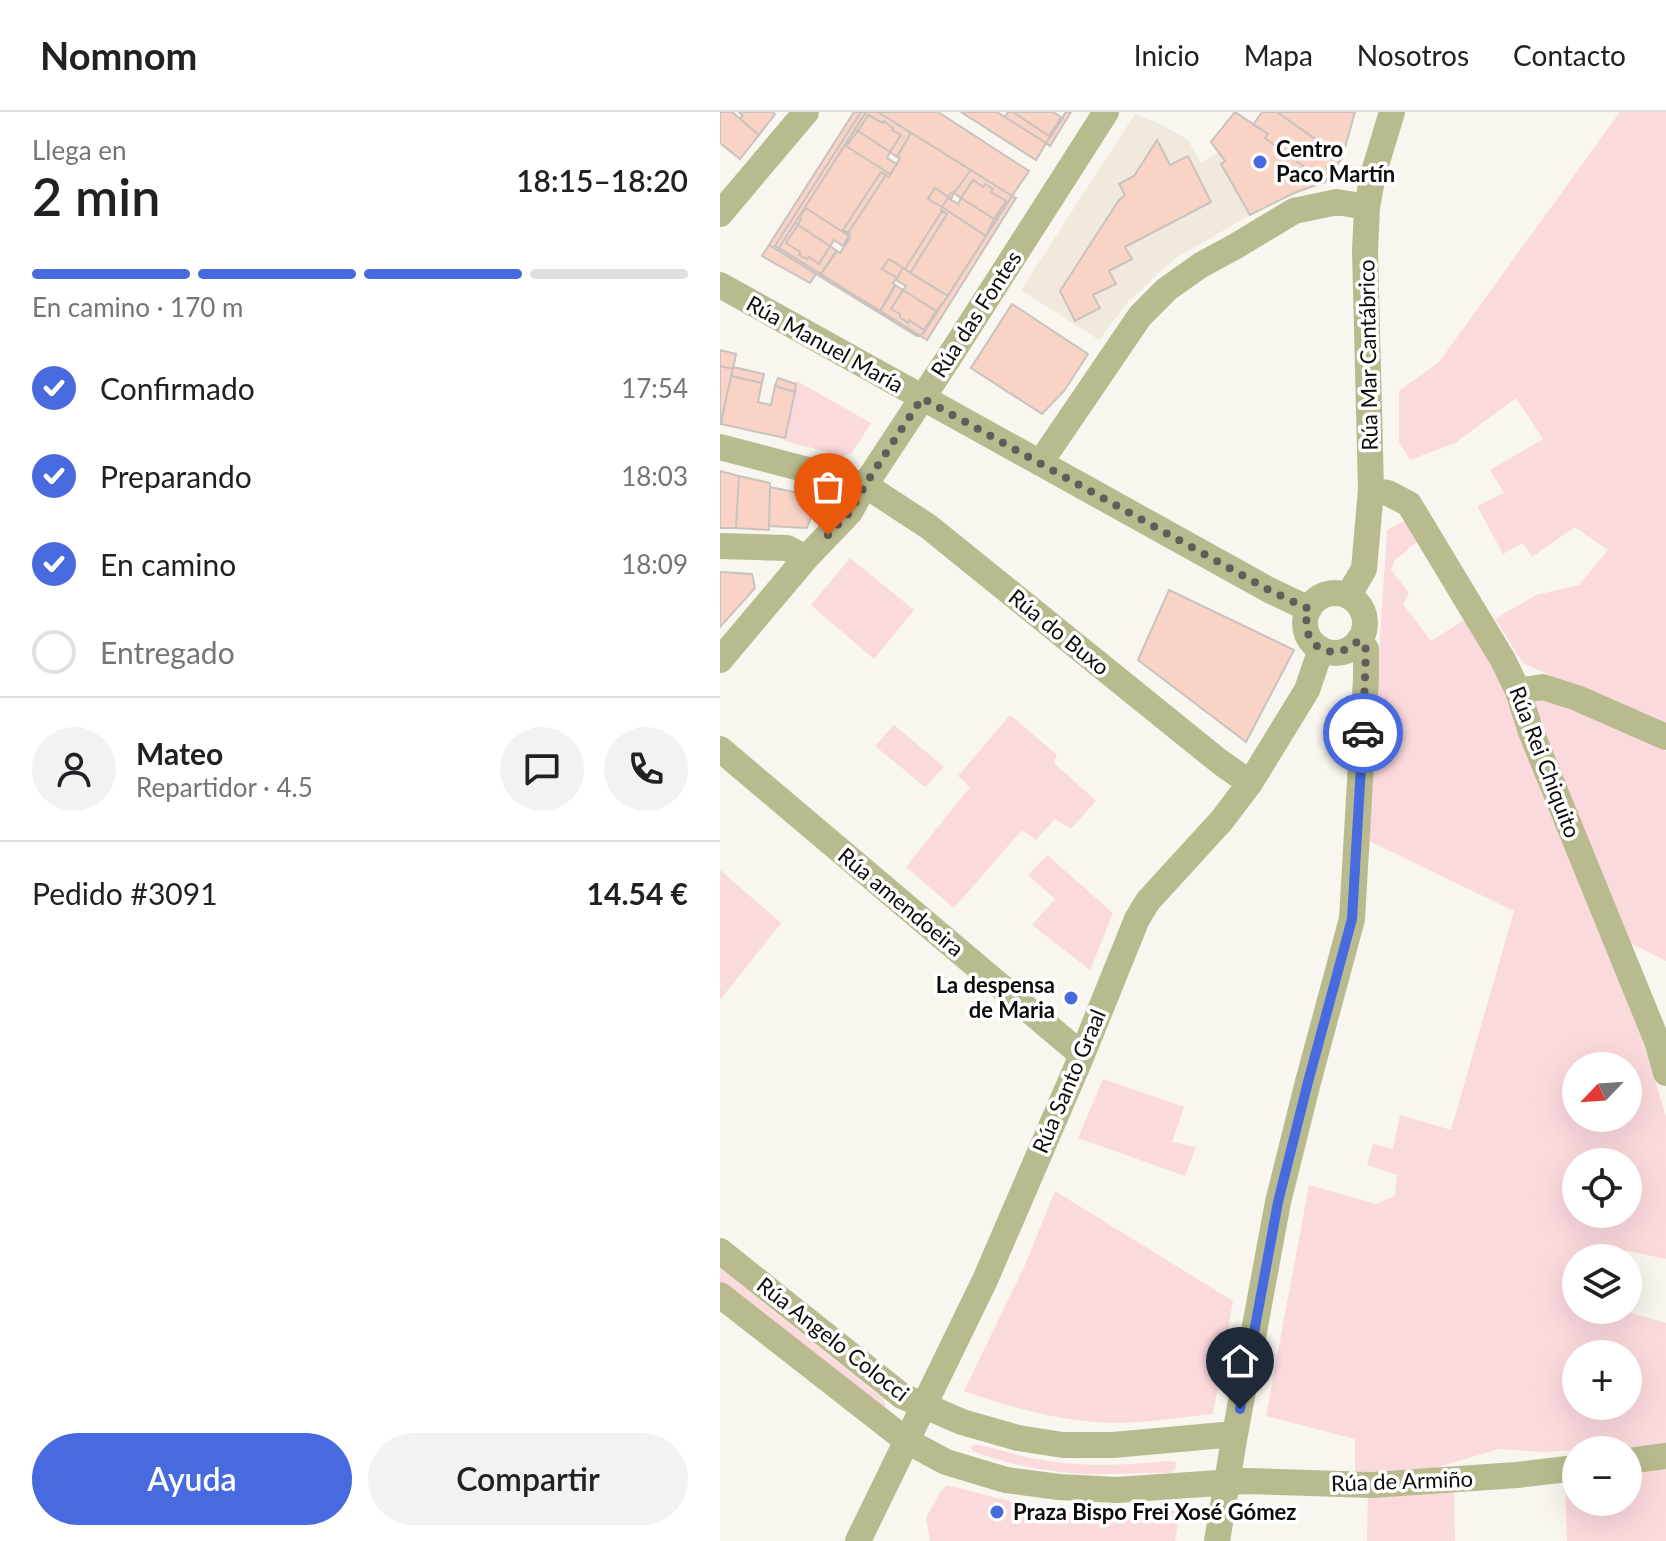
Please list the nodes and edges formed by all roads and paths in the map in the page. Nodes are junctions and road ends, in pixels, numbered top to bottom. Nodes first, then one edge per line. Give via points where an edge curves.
1 (806, 112) edge
2 (1106, 112) edge
3 (1392, 112) edge
4 (1367, 207) junction
5 (720, 214) edge
6 (720, 285) edge
7 (922, 398) junction
8 (720, 447) edge
9 (1040, 463) junction
10 (865, 485) junction
11 (1371, 490) junction
12 (720, 546) edge
13 (806, 558) junction
14 (1348, 596) junction
15 (1309, 609) junction
16 (1359, 640) junction
17 (1321, 649) junction
18 (720, 660) edge
19 (1518, 691) junction
20 (1666, 737) edge
21 (720, 749) edge
22 (1250, 783) junction
23 (1082, 1055) junction
24 (1666, 1073) edge
25 (720, 1251) edge
26 (720, 1295) edge
27 (924, 1407) junction
28 (1235, 1434) junction
29 (907, 1441) junction
30 (1666, 1456) edge
31 (1642, 1459) edge
32 (1562, 1470) edge
33 (1228, 1482) junction
34 (858, 1541) edge
35 (1217, 1541) edge

1 - 5 street
2 - 7 street, Rúa das Fontes
3 - 4 street, Rúa Mar Cantábrico
4 - 9 street via 1337,202 1294,211 1167,289 1140,316
4 - 11 street, Rúa Mar Cantábrico
6 - 7 street, Rúa Manuel María
7 - 9 street, Rúa Manuel María
7 - 10 street, Rúa das Fontes
8 - 10 street, Rúa do Buxo
9 - 15 street, Rúa Manuel María
10 - 13 street, Rúa das Fontes via 850,512
10 - 22 street, Rúa do Buxo via 929,527
11 - 14 street, Rúa Mar Cantábrico via 1364,569
11 - 19 street, Rúa Rei Chiquito via 1409,504
12 - 13 street via 787,548
13 - 18 street, Rúa das Fontes
14 - 15 street via 1326,594
14 - 16 street via 1364,615
15 - 17 street via 1305,627
16 - 17 street via 1342,652
16 - 28 street via 1366,649 1366,678 1352,919 1278,1202
17 - 22 street, Rúa Santo Graal via 1307,690
19 - 20 street via 1543,687
19 - 24 street, Rúa Rei Chiquito
21 - 23 street, Rúa amendoeira
22 - 23 street, Rúa Santo Graal via 1148,901 1126,942
23 - 27 street, Rúa Santo Graal
25 - 27 street, Rúa Angelo Colocci via 902,1396
26 - 29 street, Rúa Angelo Colocci
27 - 28 street, Rúa Angelo Colocci via 1018,1438 1063,1445
27 - 29 street, Rúa Santo Graal
28 - 33 street
29 - 33 street, Rúa Angelo Colocci via 946,1462 1006,1480 1059,1487 1117,1490
29 - 34 street, Rúa Santo Graal
30 - 31 street
32 - 33 street, Rúa de Armiño via 1372,1485
33 - 35 street

